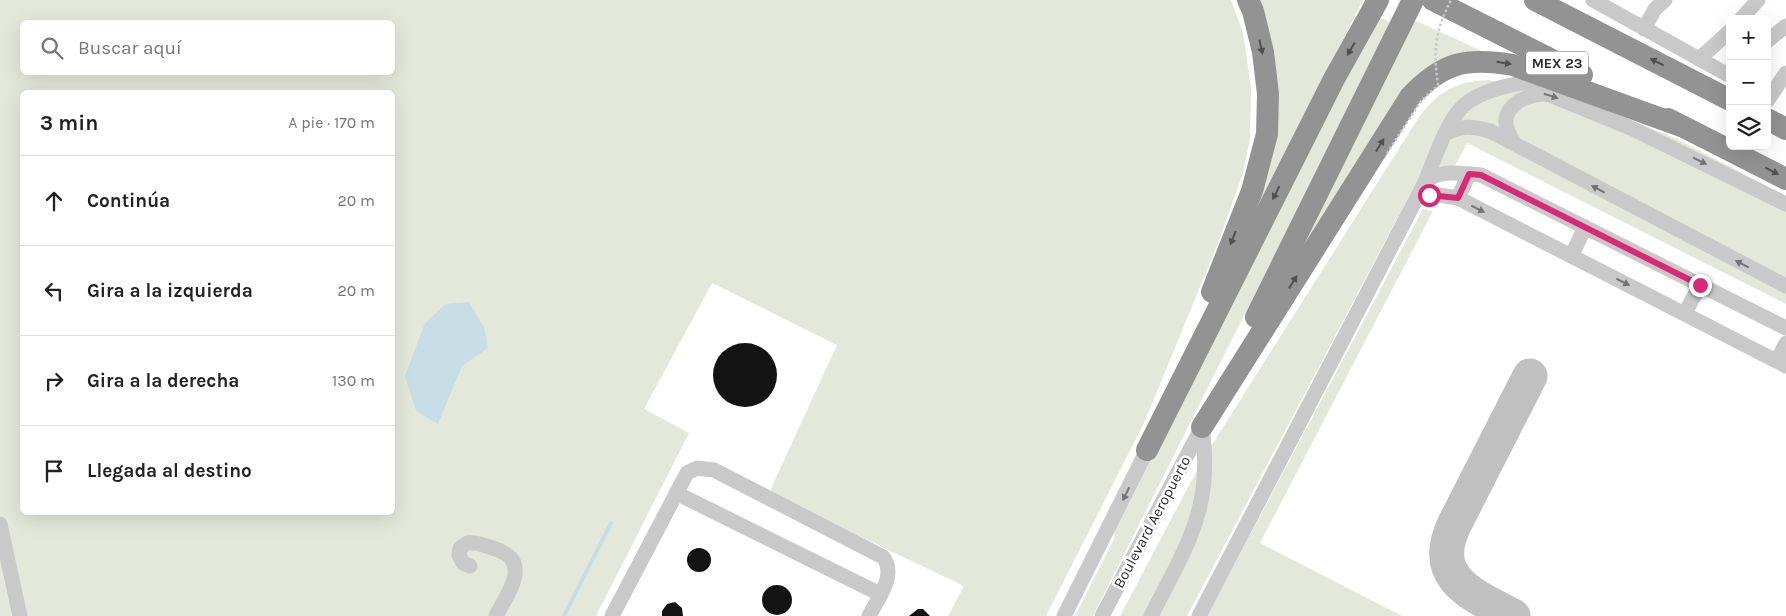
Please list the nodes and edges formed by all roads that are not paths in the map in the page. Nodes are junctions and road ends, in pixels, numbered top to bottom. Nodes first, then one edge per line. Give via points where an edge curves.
1 (1413, 0) edge
2 (1433, 0) edge
3 (1535, 0) edge
4 (1593, 0) edge
5 (1665, 0) edge
6 (1758, 0) edge
7 (1376, 3) edge
8 (1249, 4) edge
9 (1618, 6) edge
10 (1745, 15) edge
11 (1786, 26) edge
12 (1647, 30) junction
13 (1726, 35) edge
14 (1726, 37) edge
15 (1771, 38) edge
16 (1699, 59) junction
17 (1713, 66) junction
18 (1786, 73) edge
19 (1726, 74) edge
20 (1552, 78) junction
21 (1777, 89) edge
22 (1726, 98) edge
23 (1771, 121) edge
24 (1681, 126) junction
25 (1786, 129) edge
26 (1445, 134) junction
27 (1515, 144) junction
28 (1469, 174) junction
29 (1786, 179) edge
30 (1425, 182) junction
31 (1418, 196) junction
32 (1458, 198) junction
33 (1786, 204) edge
34 (1585, 227) junction
35 (1572, 255) junction
36 (1700, 285) junction
37 (1786, 286) edge
38 (1685, 313) junction
39 (1786, 328) edge
40 (1786, 343) edge
41 (1782, 363) edge
42 (1202, 427) junction
43 (1147, 450) junction
44 (676, 493) junction
45 (1112, 522) junction
46 (0, 524) edge
47 (470, 566) dead end
48 (880, 594) junction
49 (20, 616) edge
50 (496, 616) edge
51 (612, 616) edge
52 (869, 616) edge
53 (1064, 616) edge
54 (1069, 616) edge
55 (1102, 616) edge
56 (1151, 616) edge
57 (1200, 616) edge

1 - 42 highway
2 - 24 highway, MEX 23
22 -> 3 highway, MEX 23
4 - 9 street
5 - 12 street
6 - 10 street
7 -> 43 highway via 1334,78
8 -> 43 highway via 1263,52 1268,94 1267,134 1252,191
9 - 12 street
11 - 15 street
12 - 16 street
13 - 16 street
14 - 17 street
16 - 17 street
17 - 19 street
18 - 21 street
20 - 24 highway
20 - 26 street via 1498,88 1470,100 1452,120
42 -> 20 highway via 1410,97 1424,82 1443,69 1489,61 1514,65
23 - 25 highway
24 -> 29 highway, MEX 23
26 - 27 street via 1459,126 1472,126
26 - 30 street
27 -> 33 street via 1507,129 1506,116 1529,96 1542,93 1633,129
37 -> 27 street
28 - 30 street via 1442,174
28 - 32 street
28 - 34 street via 1486,177
30 - 31 street
31 - 32 street
31 - 57 street
32 -> 35 street
34 - 35 street
34 - 36 street
35 -> 38 street
36 - 38 street
36 - 39 street
38 - 41 street
40 - 41 street
42 - 55 street, Boulevard Aeropuerto
42 - 56 street via 1205,480 1202,502 1193,533
43 -> 45 street
44 - 48 street
44 - 48 street via 687,473 704,468 714,470 883,557 890,574
44 - 51 street
45 - 53 street
45 - 54 street via 1106,544
46 - 49 street
47 - 50 street via 463,563 459,555 460,548 467,543 492,548 514,562 516,572
48 - 52 street

